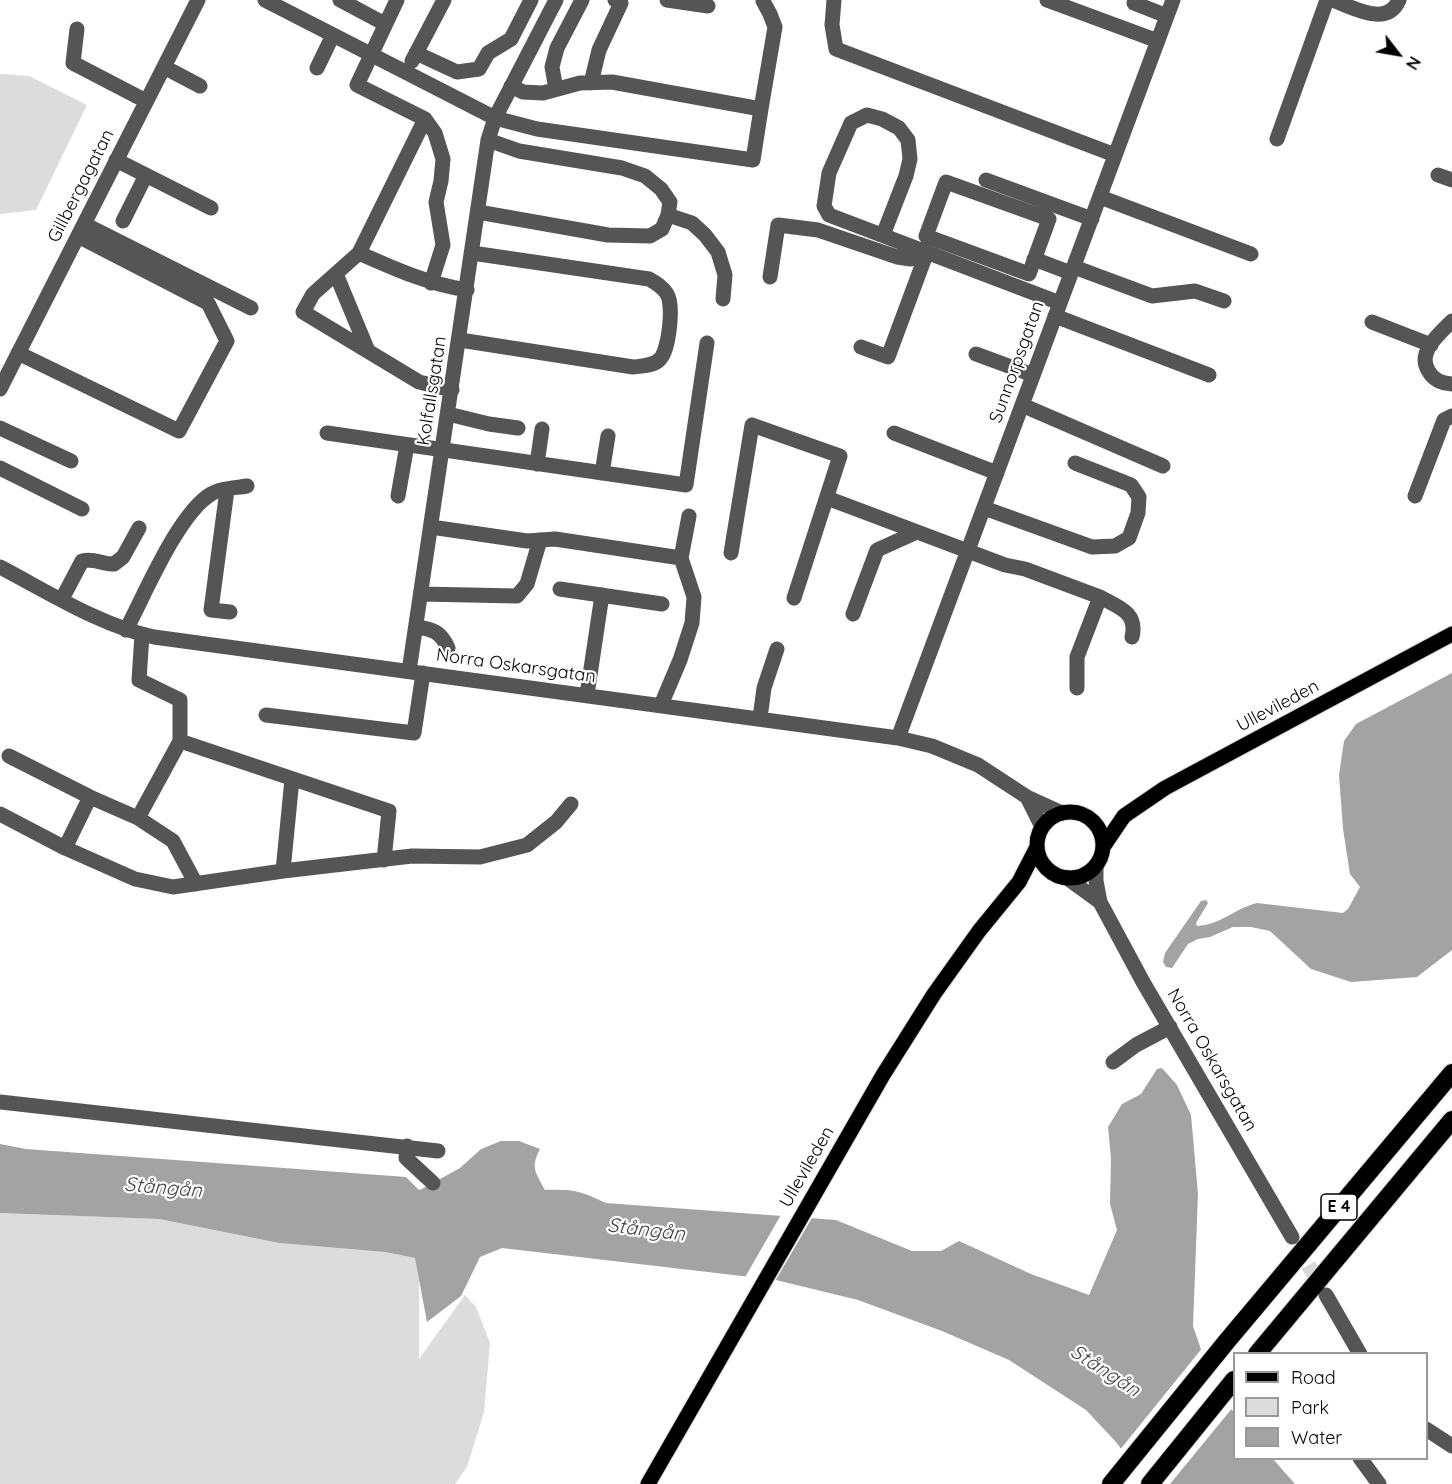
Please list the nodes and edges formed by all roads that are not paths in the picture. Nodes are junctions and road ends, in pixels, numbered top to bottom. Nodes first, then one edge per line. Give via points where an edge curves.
1 (198, 0) edge
2 (265, 0) edge
3 (340, 0) edge
4 (397, 0) edge
5 (444, 0) edge
6 (531, 0) edge
7 (556, 0) edge
8 (582, 0) edge
9 (615, 0) edge
10 (667, 0) edge
11 (834, 0) edge
12 (1047, 0) edge
13 (1173, 0) edge
14 (1327, 0) edge
15 (1332, 0) edge
16 (1399, 0) edge
17 (763, 1) edge
18 (1132, 1) edge
19 (708, 6) dead end
20 (1167, 16) junction
21 (385, 24) junction
22 (77, 29) dead end
23 (333, 35) junction
24 (1158, 41) junction
25 (416, 53) junction
26 (371, 54) junction
27 (164, 67) junction
28 (317, 68) dead end
29 (406, 73) junction
30 (591, 83) junction
31 (200, 86) dead end
32 (511, 86) junction
33 (556, 89) junction
34 (146, 101) junction
35 (761, 109) junction
36 (495, 118) junction
37 (425, 119) junction
38 (1276, 139) dead end
39 (488, 140) junction
40 (1115, 155) junction
41 (116, 160) junction
42 (146, 175) junction
43 (986, 180) dead end
44 (1100, 197) junction
45 (211, 208) dead end
46 (478, 212) junction
47 (668, 215) junction
48 (1092, 219) junction
49 (123, 221) dead end
50 (81, 230) junction
51 (883, 235) junction
52 (927, 252) junction
53 (359, 253) junction
54 (472, 254) junction
55 (1251, 254) dead end
56 (1034, 260) junction
57 (1072, 270) junction
58 (336, 274) junction
59 (770, 277) dead end
60 (431, 283) junction
61 (467, 290) junction
62 (723, 299) dead end
63 (1224, 301) dead end
64 (251, 308) dead end
65 (1058, 309) junction
66 (1452, 321) edge
67 (1372, 322) dead end
68 (460, 340) junction
69 (706, 344) dead end
70 (1431, 345) junction
71 (861, 348) dead end
72 (368, 351) junction
73 (18, 353) junction
74 (976, 354) dead end
75 (1033, 375) junction
76 (1209, 375) dead end
77 (1452, 384) edge
78 (0, 389) edge
79 (452, 390) junction
80 (1022, 405) junction
81 (448, 414) junction
82 (1452, 416) edge
83 (0, 428) edge
84 (518, 428) dead end
85 (542, 429) dead end
86 (327, 433) dead end
87 (894, 433) dead end
88 (608, 436) dead end
89 (406, 444) junction
90 (443, 450) junction
91 (70, 462) dead end
92 (1075, 463) dead end
93 (537, 464) junction
94 (1163, 466) dead end
95 (0, 468) edge
96 (602, 473) junction
97 (997, 473) junction
98 (247, 486) dead end
99 (227, 490) junction
100 (398, 496) dead end
101 (1415, 496) dead end
102 (826, 498) junction
103 (984, 508) junction
104 (82, 509) dead end
105 (689, 516) dead end
106 (139, 528) dead end
107 (431, 528) junction
108 (917, 532) junction
109 (540, 540) junction
110 (968, 551) junction
111 (731, 553) dead end
112 (681, 558) junction
113 (0, 567) edge
114 (560, 589) dead end
115 (421, 594) junction
116 (602, 595) junction
117 (1100, 597) junction
118 (794, 598) dead end
119 (62, 599) junction
120 (662, 604) dead end
121 (230, 612) dead end
122 (853, 614) dead end
123 (416, 627) junction
124 (126, 630) junction
125 (1452, 634) edge
126 (142, 635) junction
127 (1132, 637) dead end
128 (448, 648) dead end
129 (777, 649) dead end
130 (416, 672) junction
131 (1077, 688) dead end
132 (587, 695) junction
133 (661, 705) junction
134 (266, 715) dead end
135 (760, 718) junction
136 (898, 738) junction
137 (180, 741) junction
138 (9, 756) dead end
139 (292, 779) junction
140 (90, 797) junction
141 (1027, 797) junction
142 (571, 804) dead end
143 (1062, 813) junction
144 (0, 814) edge
145 (1124, 816) junction
146 (138, 818) junction
147 (1090, 818) junction
148 (1042, 827) junction
149 (1037, 847) junction
150 (1103, 847) junction
151 (65, 848) junction
152 (384, 860) junction
153 (1096, 866) junction
154 (283, 871) junction
155 (1052, 873) junction
156 (1067, 878) junction
157 (1019, 882) junction
158 (196, 884) junction
159 (1100, 902) junction
160 (1170, 1027) junction
161 (1113, 1062) dead end
162 (1452, 1073) edge
163 (0, 1102) edge
164 (1452, 1120) edge
165 (406, 1146) junction
166 (438, 1151) dead end
167 (433, 1183) dead end
168 (1292, 1237) tunnel mouth
169 (1326, 1295) tunnel mouth
170 (1258, 1352) edge
171 (1359, 1352) edge
172 (1233, 1381) edge
173 (1428, 1430) edge
174 (1452, 1446) edge
175 (1362, 1460) edge
176 (648, 1484) edge
177 (1111, 1484) edge
178 (1150, 1484) edge
179 (1380, 1484) edge

1 - 27 street, Gillbergagatan
2 - 23 street
3 - 21 street
4 - 21 street
5 - 25 street
6 - 25 street via 511,39 488,53 479,69 457,72
7 - 32 street, Kolfallsgatan
8 - 33 street via 557,48 552,67
9 - 30 street via 621,3 598,50
10 - 19 street
11 - 40 street via 832,25 836,49
12 - 24 street
13 - 20 street, Sunnorpsgatan
14 - 38 street
15 - 16 street via 1384,15
17 - 35 street via 774,27
18 - 20 street
20 - 24 street, Sunnorpsgatan
21 - 26 street
22 - 34 street via 73,63
23 - 26 street
23 - 28 street
24 - 40 street, Sunnorpsgatan
25 - 29 street
26 - 29 street
26 - 37 street via 357,85
27 - 31 street
27 - 34 street, Gillbergagatan
29 - 36 street
30 - 33 street
30 - 35 street via 612,82
32 - 33 street via 523,92
32 - 36 street, Kolfallsgatan
34 - 41 street, Gillbergagatan
35 - 36 street via 753,160 537,129
36 - 39 street, Kolfallsgatan
37 - 53 street
37 - 60 street via 435,133 443,159 436,202 443,244
39 - 46 street, Kolfallsgatan
39 - 47 street via 519,152 622,168 645,176 670,202
40 - 44 street, Sunnorpsgatan
41 - 42 street
41 - 50 street, Gillbergagatan
42 - 45 street
42 - 49 street
43 - 48 street
44 - 48 street, Sunnorpsgatan
44 - 55 street
46 - 47 street via 608,234 650,236 662,229
46 - 54 street, Kolfallsgatan
47 - 62 street via 692,223 718,252 725,275
48 - 57 street, Sunnorpsgatan
50 - 64 street
50 - 73 street, Gillbergagatan
50 - 73 street via 208,303 227,341 179,431
51 - 51 street via 829,214 824,206 829,173 851,123 867,116 899,128 908,140 910,159 906,176
51 - 52 street
52 - 59 street via 911,259 897,257 818,230 778,225
52 - 65 street
52 - 71 street via 888,357
53 - 58 street
53 - 60 street
54 - 61 street, Kolfallsgatan
54 - 68 street via 649,279 668,295 669,329 659,361 633,367
56 - 56 street via 1029,274 926,236 946,182 1049,219
56 - 57 street
57 - 63 street via 1152,296 1195,291
57 - 65 street, Sunnorpsgatan
58 - 72 street
58 - 72 street via 313,294 303,312
60 - 61 street
61 - 68 street, Kolfallsgatan
65 - 75 street, Sunnorpsgatan
65 - 76 street
66 - 70 street
67 - 70 street
68 - 79 street, Kolfallsgatan
69 - 96 street via 686,485
70 - 77 street via 1425,365 1431,376
72 - 79 street via 419,382
73 - 78 street, Gillbergagatan
74 - 75 street
75 - 80 street, Sunnorpsgatan
79 - 81 street, Kolfallsgatan
80 - 94 street
80 - 97 street, Sunnorpsgatan
81 - 84 street
81 - 90 street, Kolfallsgatan
82 - 101 street via 1444,420
83 - 91 street
85 - 93 street
86 - 89 street
87 - 97 street
88 - 96 street
89 - 90 street
89 - 100 street
90 - 93 street
90 - 107 street, Kolfallsgatan
92 - 103 street via 1131,485 1139,497 1129,538 1115,546 1092,547
93 - 96 street
95 - 104 street
97 - 103 street, Sunnorpsgatan
98 - 99 street
99 - 121 street via 211,610
99 - 124 street via 213,492 198,503 181,525
102 - 108 street
102 - 111 street via 840,456 752,425
102 - 118 street
103 - 110 street, Sunnorpsgatan
105 - 112 street
106 - 119 street via 123,557 114,564 82,561
107 - 109 street
107 - 115 street, Kolfallsgatan
108 - 110 street
108 - 122 street via 877,550
109 - 112 street
109 - 115 street via 528,584 517,596
110 - 117 street
110 - 136 street, Sunnorpsgatan
112 - 133 street via 694,597 692,623
113 - 119 street, Norra Oskarsgatan
114 - 116 street
115 - 123 street, Kolfallsgatan
116 - 120 street
116 - 132 street
117 - 127 street via 1130,615 1135,627
117 - 131 street via 1077,657
119 - 124 street, Norra Oskarsgatan
123 - 128 street via 437,632
123 - 130 street, Kolfallsgatan
124 - 126 street, Norra Oskarsgatan
125 - 145 main road, Ullevileden via 1166,788
126 - 130 street, Norra Oskarsgatan
126 - 137 street via 139,680 180,700
129 - 135 street via 764,688
130 - 132 street, Norra Oskarsgatan
130 - 134 street, Kolfallsgatan via 414,733
132 - 133 street, Norra Oskarsgatan
133 - 135 street, Norra Oskarsgatan
135 - 136 street, Norra Oskarsgatan
136 - 141 street, Norra Oskarsgatan via 932,746 978,765
137 - 139 street
137 - 146 street
138 - 140 street
139 - 152 street via 388,811
139 - 154 street
140 - 146 street
140 - 151 street
141 - 143 street, Norra Oskarsgatan
141 - 148 street
142 - 152 street via 527,845 480,857 412,856
143 - 147 main road via 1076,812
143 - 148 main road
144 - 151 street
145 - 147 main road
145 - 150 main road, Ullevileden
146 - 158 street via 173,841
147 - 150 main road via 1102,834
148 - 149 main road
149 - 155 main road via 1042,862
149 - 157 main road, Ullevileden
150 - 153 main road
151 - 158 street via 135,879 173,887
152 - 154 street
153 - 156 main road via 1080,877
153 - 159 street, Norra Oskarsgatan
154 - 158 street
155 - 156 main road
155 - 157 main road
156 - 159 street, Norra Oskarsgatan
157 - 176 main road, Ullevileden via 934,994 883,1075
159 - 160 street, Norra Oskarsgatan
160 - 161 street
160 - 168 street, Norra Oskarsgatan
162 - 177 highway, E 4
163 - 165 street
164 - 170 highway, E 4
165 - 166 street
165 - 167 street via 405,1158
169 - 171 street
172 - 178 highway
173 - 174 street
175 - 179 street

